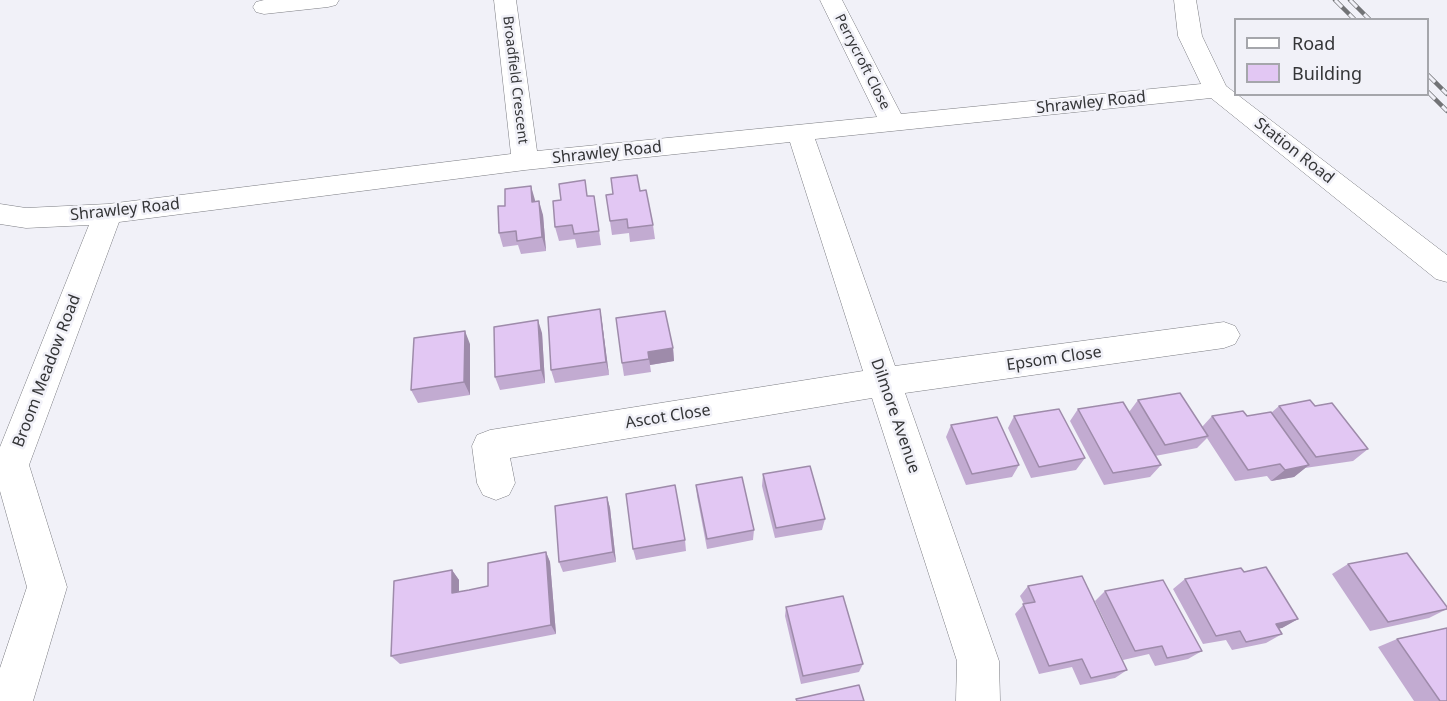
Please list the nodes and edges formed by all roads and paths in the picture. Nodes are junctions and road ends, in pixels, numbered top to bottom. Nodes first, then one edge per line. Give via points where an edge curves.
1 (328, 0) edge
2 (505, 0) edge
3 (831, 0) edge
4 (1185, 0) edge
5 (264, 7) dead end
6 (1216, 90) junction
7 (893, 123) junction
8 (800, 133) junction
9 (525, 161) junction
10 (0, 214) edge
11 (108, 214) junction
12 (1447, 271) edge
13 (1224, 335) dead end
14 (884, 382) junction
15 (496, 483) dead end
16 (11, 701) edge
17 (978, 701) edge

1 - 5 street
2 - 9 street, Broadfield Crescent
3 - 7 street, Perrycroft Close
4 - 6 street, Station Road via 1190,36
6 - 7 street, Shrawley Road
6 - 12 street, Station Road
7 - 8 street, Shrawley Road
8 - 9 street, Shrawley Road
8 - 14 street, Dilmore Avenue
9 - 11 street, Shrawley Road
10 - 11 street, Shrawley Road via 26,218
11 - 16 street, Broom Meadow Road via 11,465 47,587
13 - 14 street, Epsom Close
14 - 15 street, Ascot Close via 490,446
14 - 17 street, Dilmore Avenue via 978,661

